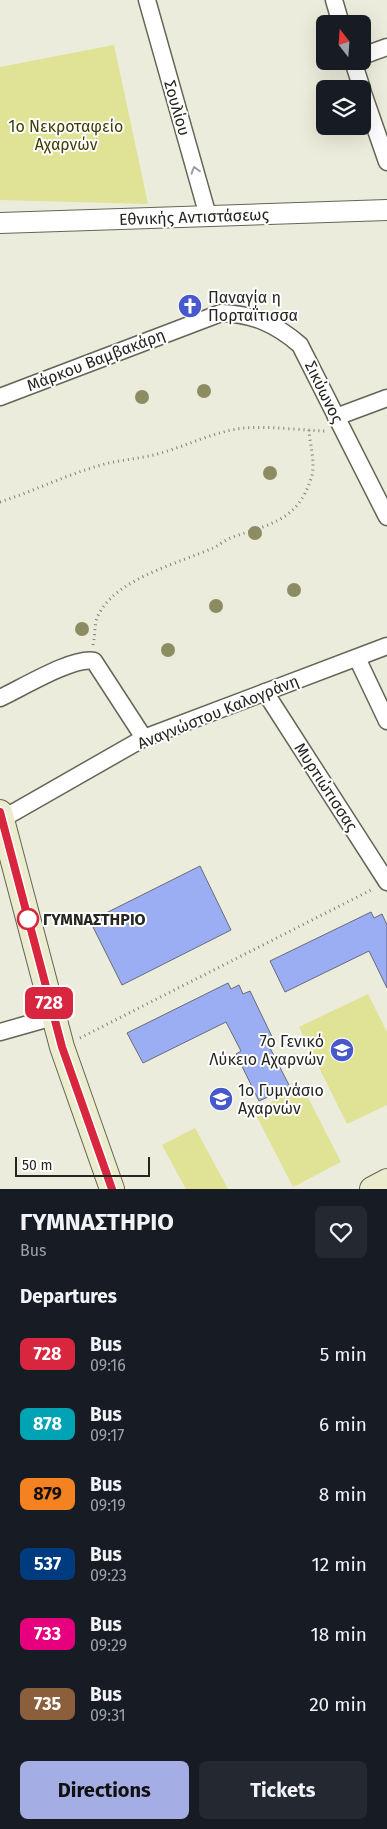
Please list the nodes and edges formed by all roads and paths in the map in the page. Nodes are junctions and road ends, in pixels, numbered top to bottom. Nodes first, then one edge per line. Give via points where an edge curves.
1 (147, 0) edge
2 (334, 0) edge
3 (338, 15) edge
4 (387, 47) edge
5 (371, 53) edge
6 (371, 115) edge
7 (387, 162) edge
8 (387, 210) edge
9 (208, 216) junction
10 (0, 224) edge
11 (221, 313) joint
12 (0, 397) edge
13 (387, 398) edge
14 (339, 424) junction
15 (309, 430) junction
16 (0, 502) edge
17 (387, 517) edge
18 (387, 646) edge
19 (357, 658) junction
20 (87, 659) junction
21 (265, 692) junction
22 (0, 698) edge
23 (387, 721) edge
24 (144, 738) junction
25 (2, 824) edge
26 (387, 882) edge
27 (53, 1017) junction
28 (0, 1032) edge
29 (62, 1047) junction
30 (387, 1181) edge
31 (112, 1189) edge
32 (372, 1189) edge

9 -> 1 street, Σουλίου
2 - 3 street
4 - 5 street
6 - 7 street
8 - 9 street, Εθνικής Αντιστάσεως
9 - 10 street, Εθνικής Αντιστάσεως
11 - 12 street, Μάρκου Βαμβακάρη
11 - 14 street, Σικύωνος via 238,313 282,328 300,345
13 - 14 street
14 - 15 path
14 - 17 street, Σικύωνος
15 - 16 path via 245,428 226,432 152,456 118,460 81,471
15 - 20 path via 314,463 312,478 299,505 278,522 156,569 109,598 99,613
18 - 19 street, Αναγνώστου Καλογράνη
19 - 21 street, Αναγνώστου Καλογράνη
19 - 23 street
20 - 22 street
20 - 24 street via 100,667
21 - 24 street, Αναγνώστου Καλογράνη
21 - 26 street, Μυρτιώτισσας
24 - 25 street, Αναγνώστου Καλογράνη
25 - 27 main road
26 - 29 path
27 - 28 street
27 - 29 main road
29 - 31 main road
30 - 32 main road

